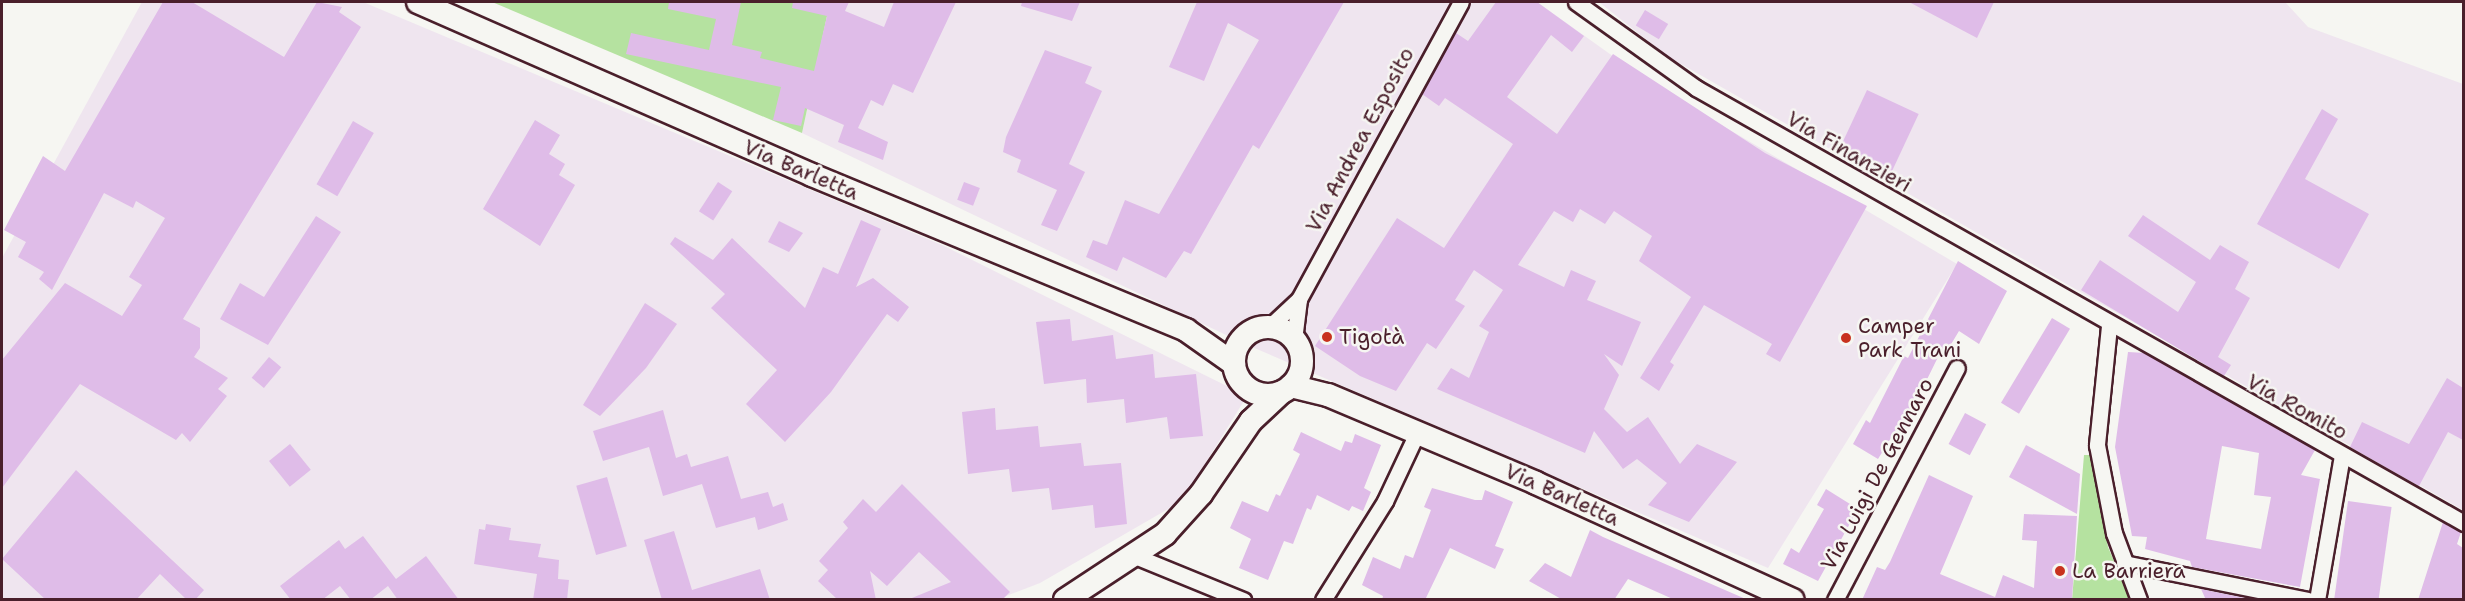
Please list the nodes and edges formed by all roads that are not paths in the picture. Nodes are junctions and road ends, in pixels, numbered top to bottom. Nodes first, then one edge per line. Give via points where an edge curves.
1 (418, 2) edge
2 (1461, 2) edge
3 (1576, 2) edge
4 (1299, 299) junction
5 (2109, 326) junction
6 (1269, 327) junction
7 (1186, 330) junction
8 (1242, 338) junction
9 (1294, 340) junction
10 (1234, 364) junction
11 (1957, 368) dead end
12 (1291, 382) junction
13 (1251, 390) junction
14 (1251, 421) junction
15 (1417, 433) junction
16 (2342, 456) junction
17 (2463, 523) edge
18 (1135, 556) junction
19 (2124, 563) junction
20 (1065, 600) edge
21 (1243, 600) edge
22 (1323, 600) edge
23 (1793, 600) edge
24 (1835, 600) edge
25 (2139, 600) edge
26 (2307, 600) edge
27 (2317, 600) edge

1 - 7 main road, Via Barletta via 812,175
2 - 4 street, Via Andrea Esposito
3 - 5 street, Via Finanzieri via 1696,88
4 - 6 street, Via Andrea Esposito
4 - 9 street, Via Andrea Esposito
5 - 16 street, Via Romito
5 - 19 street via 2097,410 2097,445 2107,506
6 - 8 main road
6 - 9 main road
7 - 8 main road, Via Barletta
7 - 10 main road, Via Barletta
8 - 10 main road
9 - 12 main road, Via Barletta
10 - 13 main road, Via Barletta
11 - 24 street, Via Luigi De Gennaro
12 - 13 main road
12 - 14 main road
12 - 15 main road, Via Barletta
13 - 14 main road
14 - 18 main road via 1186,513
15 - 22 street via 1385,501
15 - 23 main road, Via Barletta
16 - 17 street, Via Romito
16 - 27 street
18 - 20 main road
18 - 21 street
19 - 25 street
19 - 26 street

